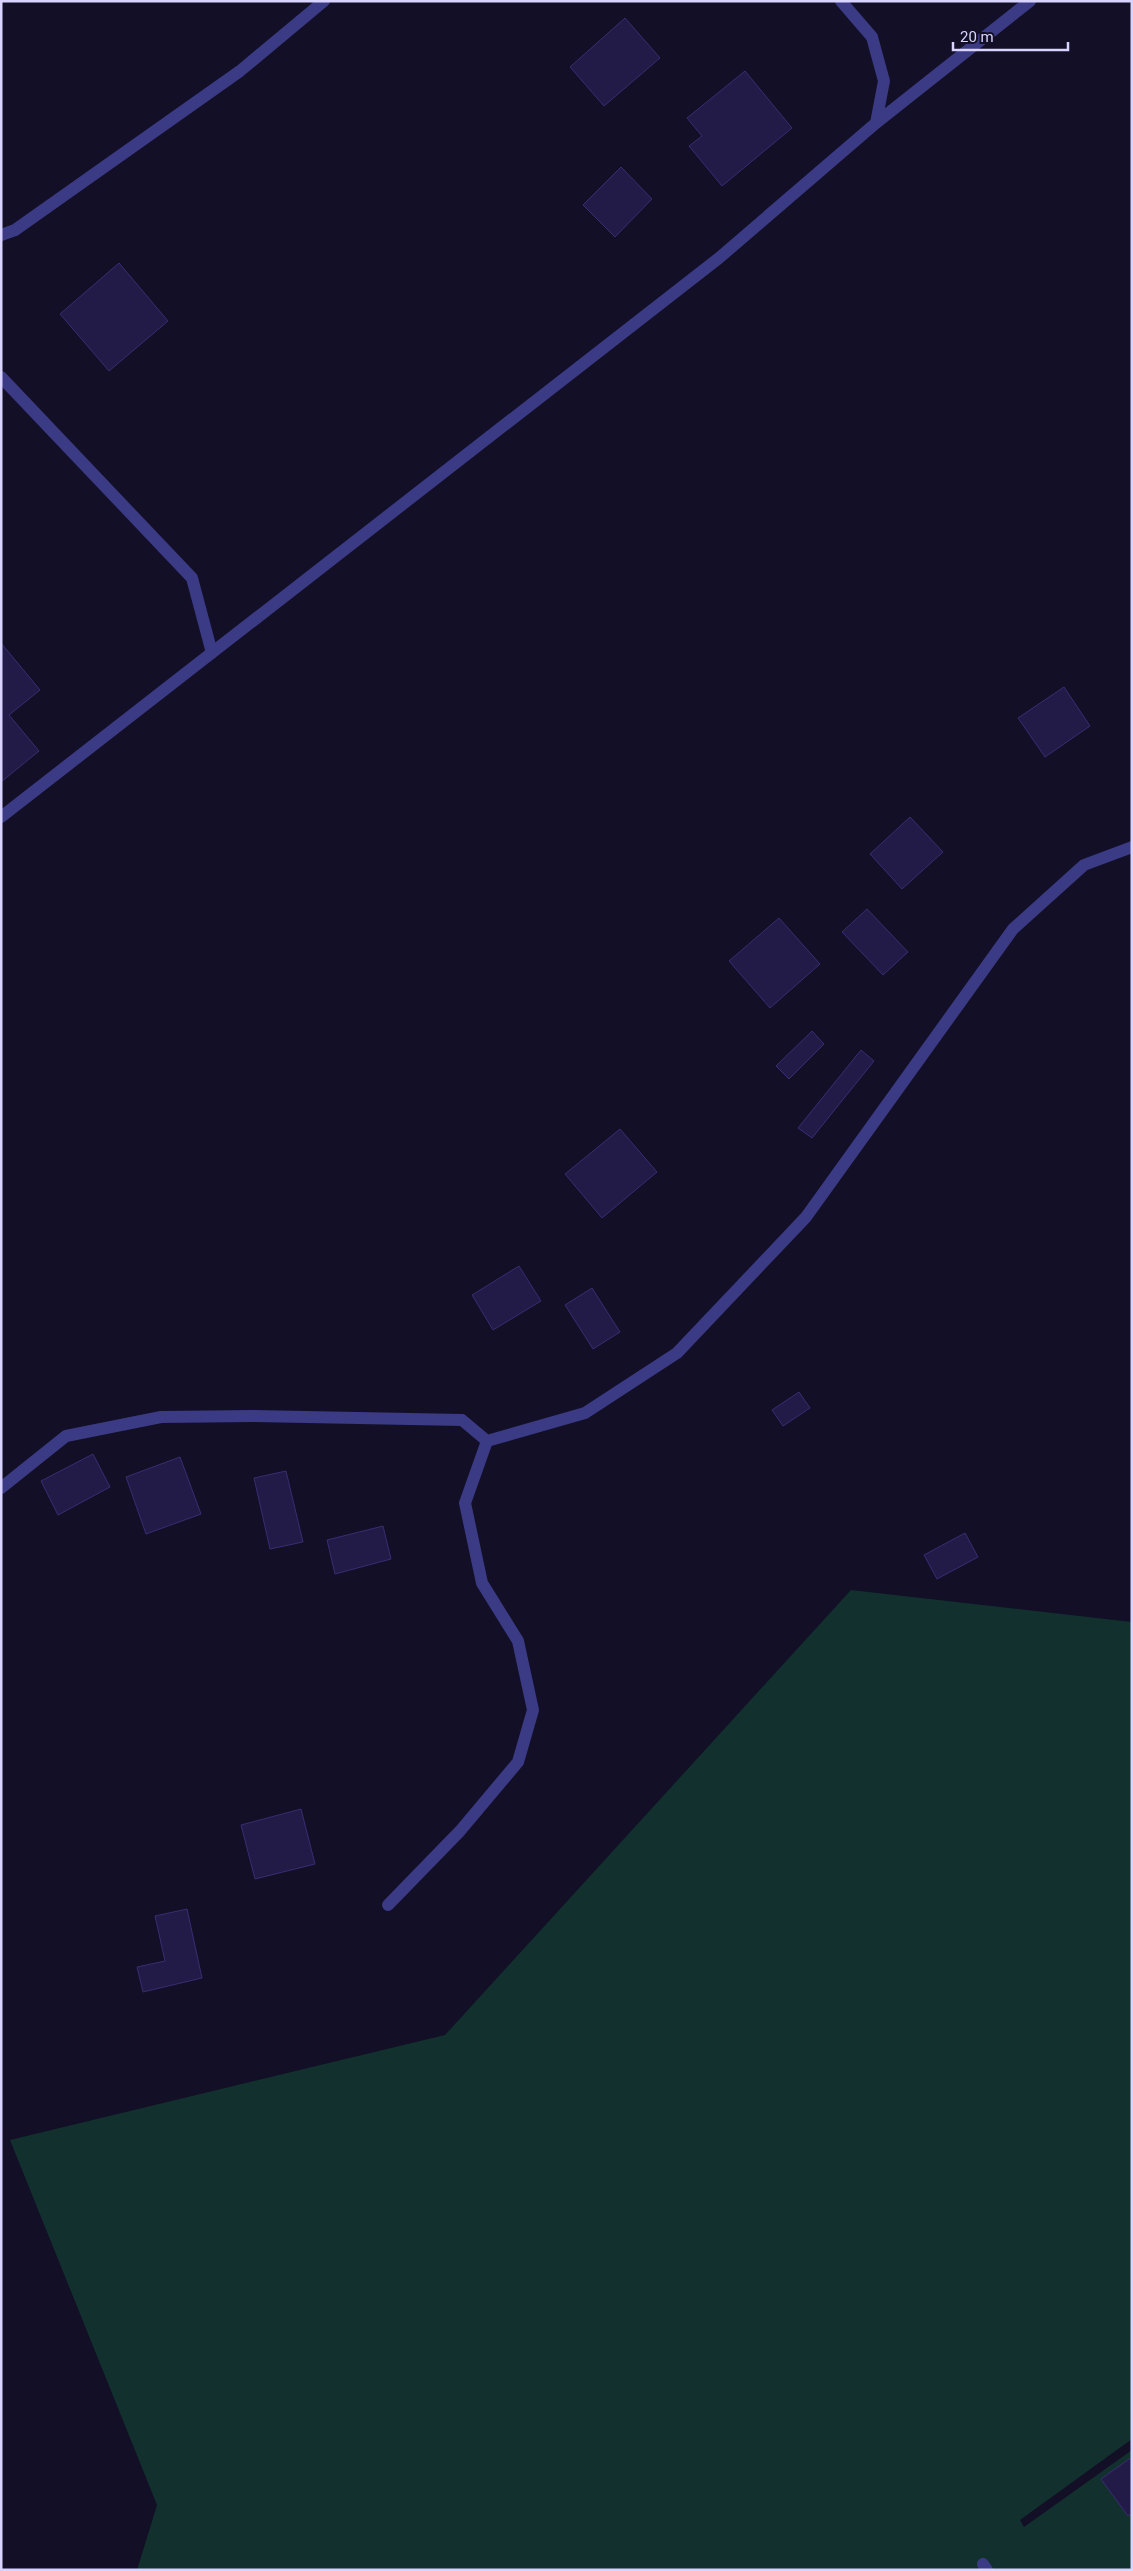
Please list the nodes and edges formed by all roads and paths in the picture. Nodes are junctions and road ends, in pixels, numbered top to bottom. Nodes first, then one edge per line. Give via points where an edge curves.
1 (324, 1) edge
2 (841, 1) edge
3 (1030, 1) edge
4 (876, 123) junction
5 (1, 235) edge
6 (1, 376) edge
7 (212, 653) junction
8 (1, 817) edge
9 (1132, 847) edge
10 (487, 1441) junction
11 (1, 1488) edge
12 (388, 1905) dead end

1 - 5 street via 240,71 15,230
2 - 4 street via 872,37 884,81
3 - 4 street
4 - 7 street via 719,258
6 - 7 street via 192,578
7 - 8 street
9 - 10 street via 1084,865 1013,929 806,1218 677,1353 585,1413
10 - 11 street via 462,1420 161,1417 66,1436
10 - 12 street via 465,1503 482,1583 518,1641 533,1710 518,1762 460,1831

